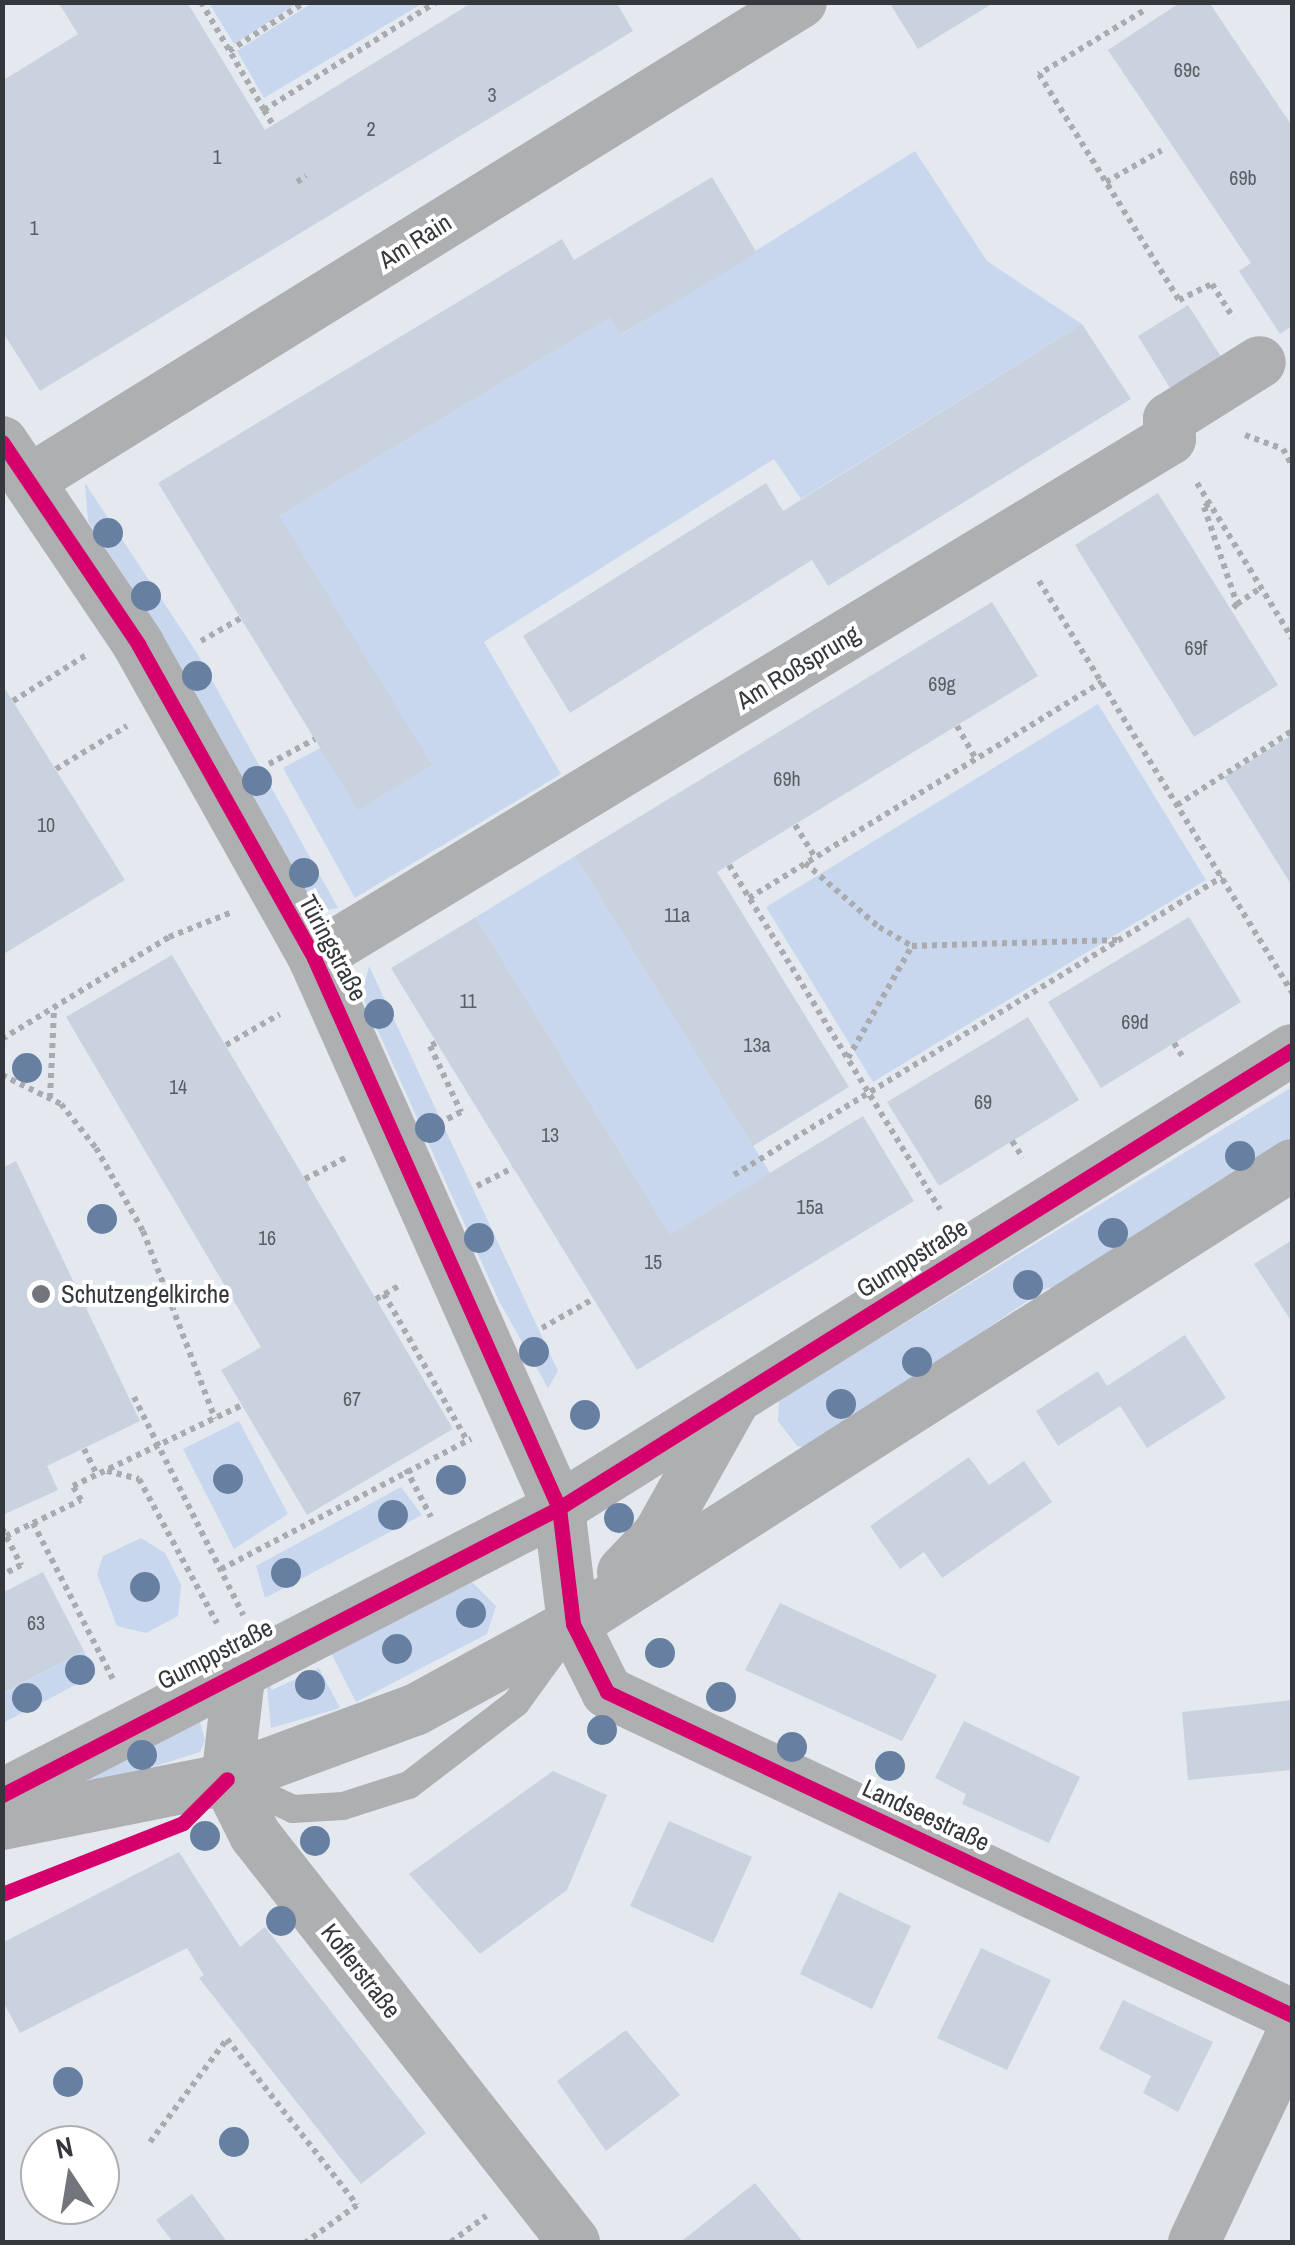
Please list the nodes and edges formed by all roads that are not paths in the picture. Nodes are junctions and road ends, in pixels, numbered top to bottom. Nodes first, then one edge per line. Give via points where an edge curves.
1 (801, 2) edge
2 (1260, 362) road end
3 (16, 461) edge
4 (314, 958) junction
5 (1292, 1050) edge
6 (1292, 1165) edge
7 (734, 1400) junction
8 (559, 1508) junction
9 (573, 1624) junction
10 (240, 1669) junction
11 (228, 1779) junction
12 (2, 1795) edge
13 (2, 1824) edge
14 (1292, 2015) edge
15 (1292, 2035) edge
16 (574, 2242) edge
17 (1194, 2242) edge

1 - 3 street, Am Rain
2 - 4 street, Am Roßsprung via 1169,418 1170,439
3 - 4 street, Türingstraße via 138,644
4 - 8 street, Türingstraße
5 - 7 street, Gumppstraße
6 - 9 street, Gumppstraße
7 - 8 street, Gumppstraße
7 - 9 street, Gumppstraße via 659,1534
8 - 9 street
8 - 10 street, Gumppstraße
9 - 11 street, Gumppstraße via 415,1710
9 - 14 street, Landseestraße via 607,1692
10 - 11 street
10 - 12 street, Gumppstraße
11 - 13 street, Gumppstraße
11 - 16 street, Koflerstraße via 264,1848
15 - 17 street

